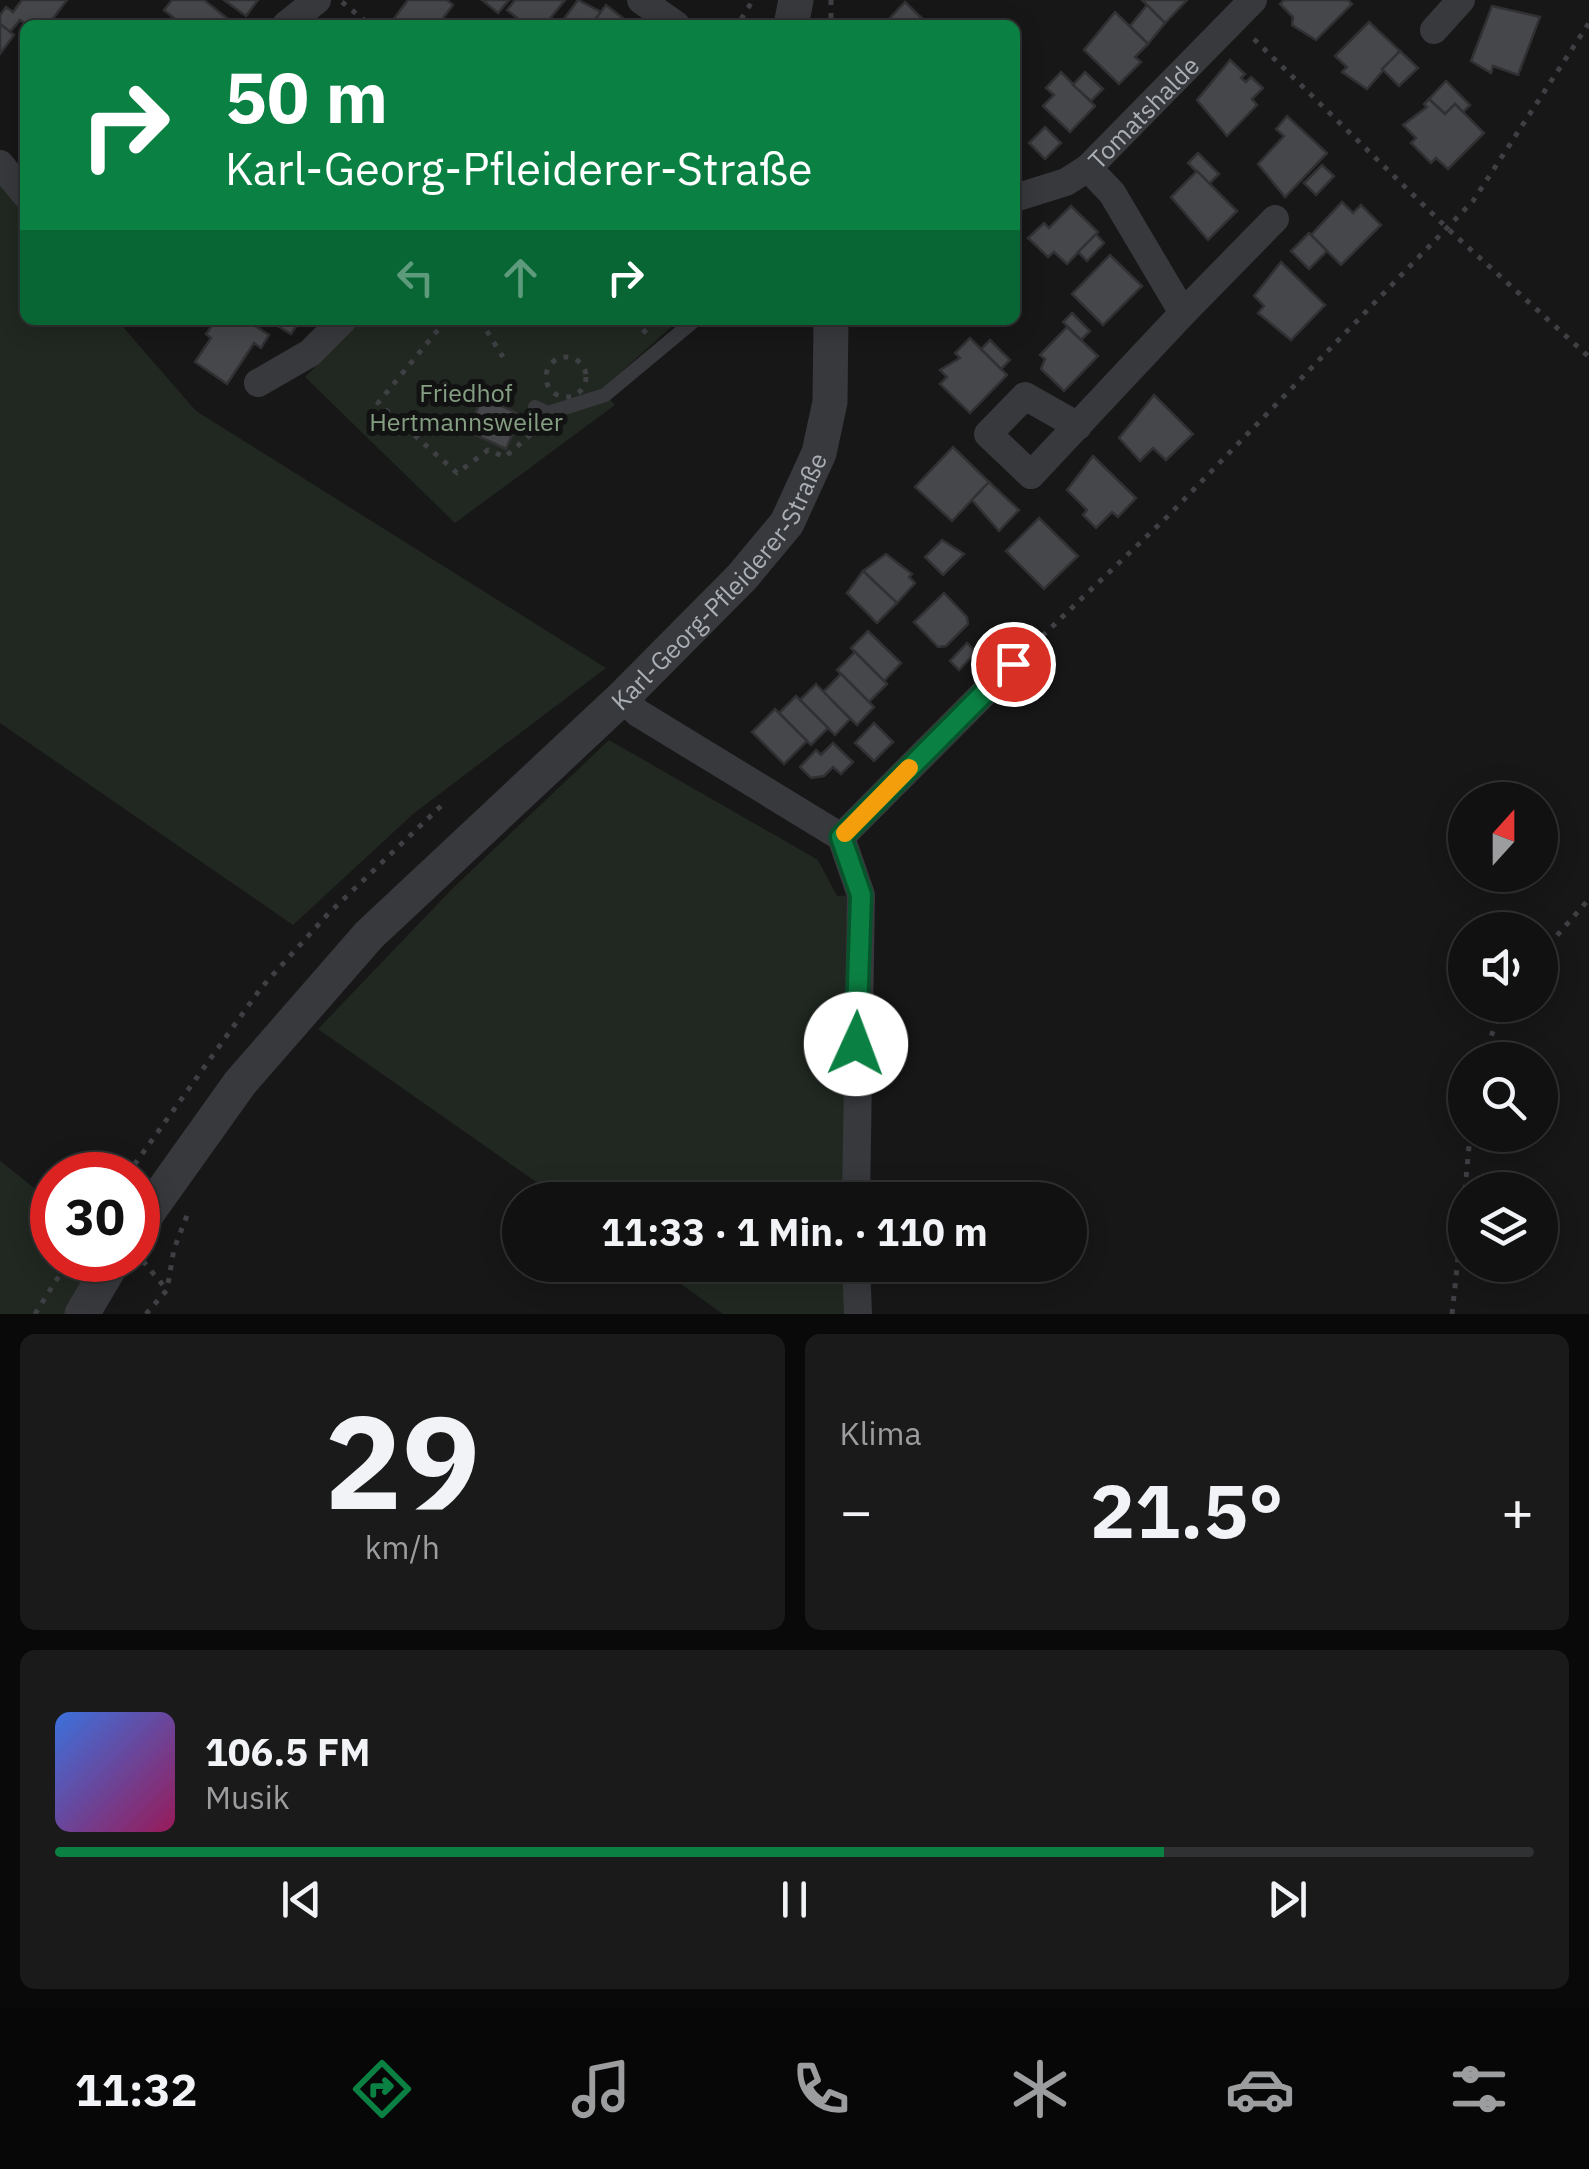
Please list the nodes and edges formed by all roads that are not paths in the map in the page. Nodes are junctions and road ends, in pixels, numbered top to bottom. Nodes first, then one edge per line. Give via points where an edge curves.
1 (317, 0) edge
2 (641, 0) edge
3 (1460, 0) edge
4 (1244, 10) edge
5 (292, 20) edge
6 (669, 20) edge
7 (1434, 30) dead end
8 (0, 164) edge
9 (1088, 168) junction
10 (20, 188) edge
11 (1020, 196) edge
12 (1275, 219) dead end
13 (1183, 313) junction
14 (338, 325) edge
15 (689, 325) edge
16 (831, 325) edge
17 (258, 383) dead end
18 (542, 410) road end
19 (1078, 426) dead end
20 (1013, 664) road end
21 (622, 698) junction
22 (841, 837) junction
23 (856, 1182) edge
24 (160, 1195) edge
25 (101, 1282) edge
26 (857, 1282) edge
27 (82, 1314) edge
28 (858, 1314) edge

1 - 5 street
2 - 6 street
3 - 7 street
4 - 9 street, Tomatshalde
8 - 10 street
9 - 11 street, Tomatshalde
9 - 13 street via 1112,193
12 - 13 street
13 - 19 street
14 - 17 street via 310,353
15 - 18 lane via 605,395
16 - 21 street, Karl-Georg-Pfleiderer-Straße via 830,402 819,453 786,523
20 - 22 street
21 - 22 street, Karl-Georg-Pfleiderer-Straße
21 - 24 street via 369,934 240,1082
22 - 23 street via 861,895
25 - 27 street
26 - 28 street

